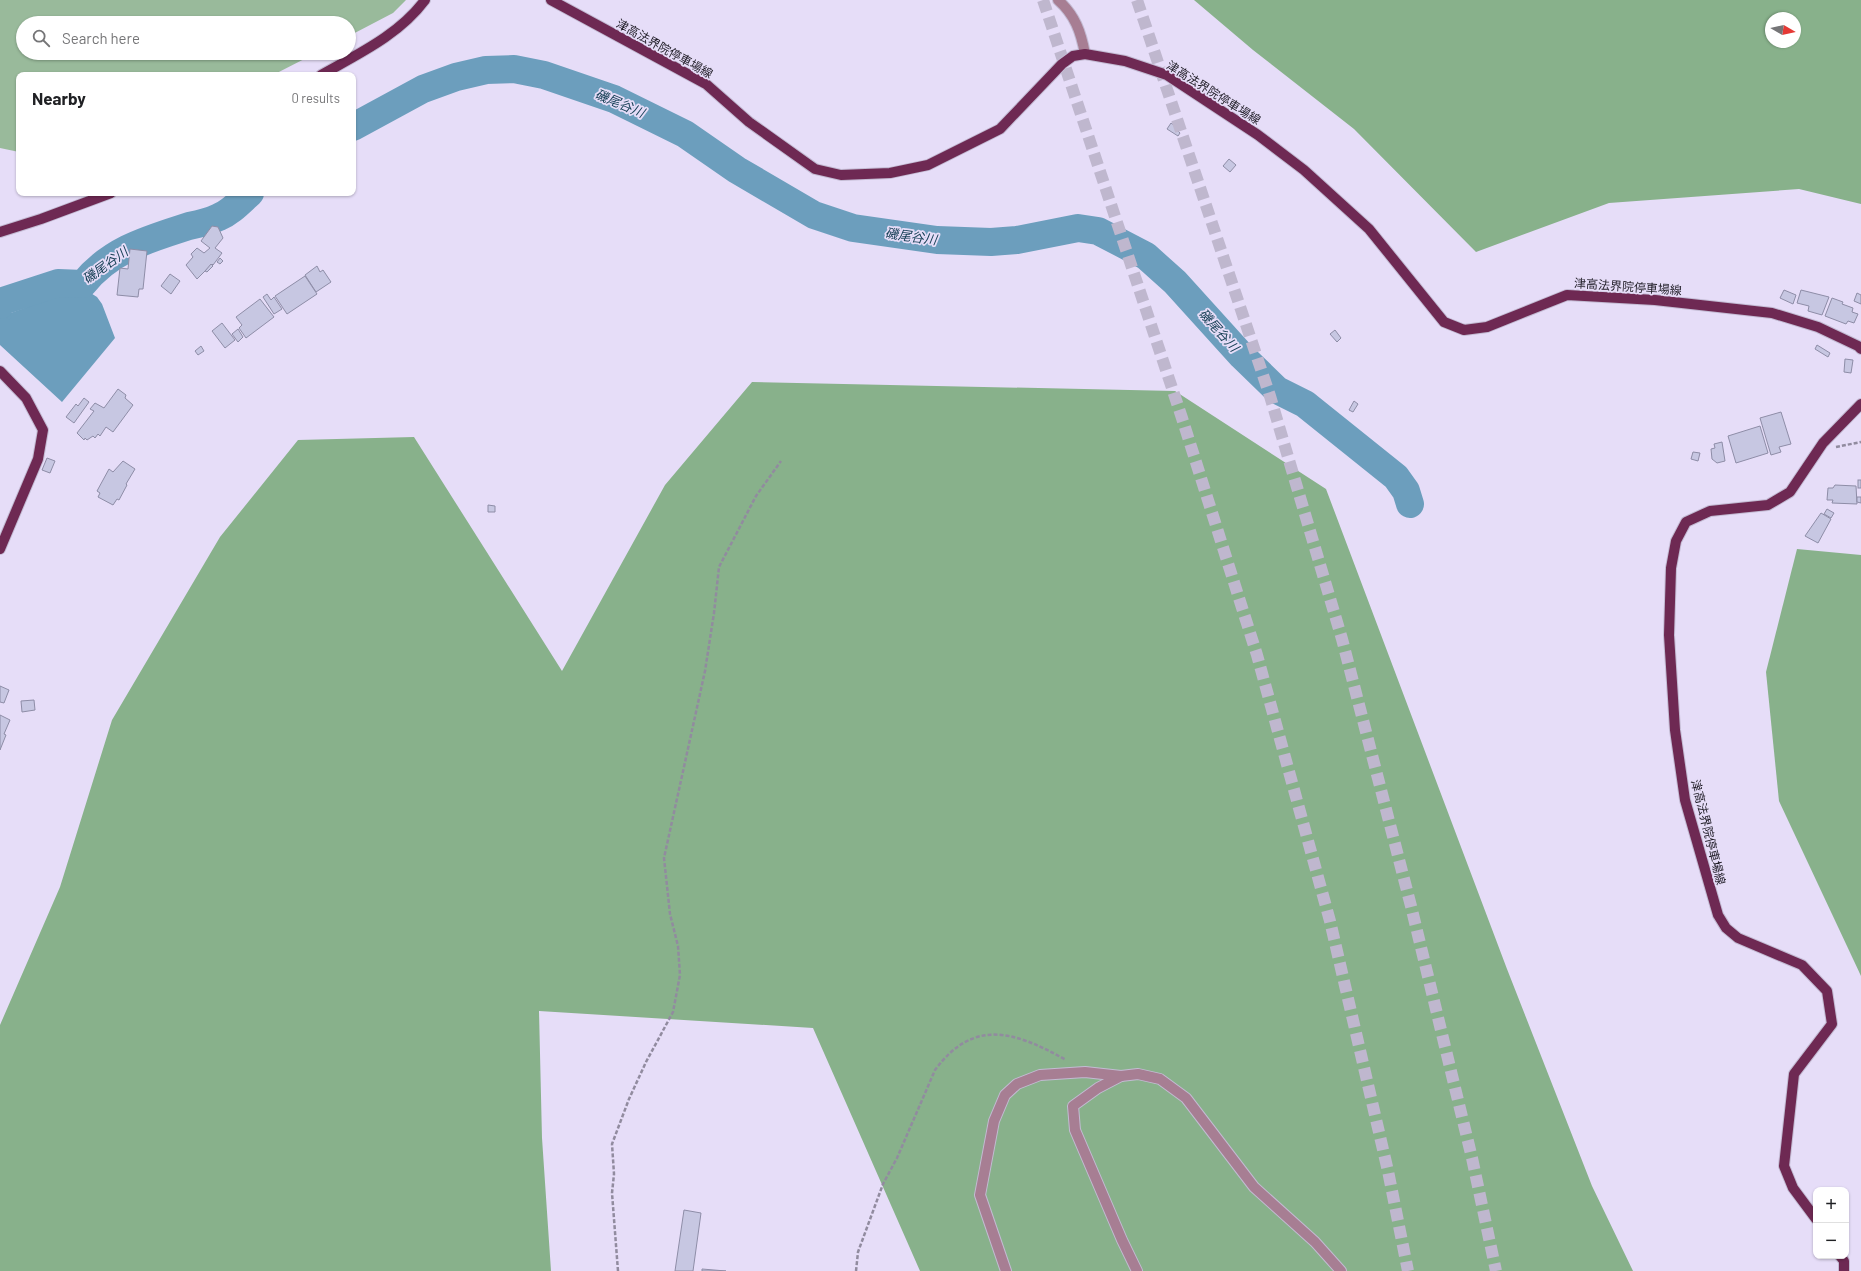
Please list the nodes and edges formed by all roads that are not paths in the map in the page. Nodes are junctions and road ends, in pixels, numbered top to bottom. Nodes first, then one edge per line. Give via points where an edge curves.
1 (425, 0) edge
2 (552, 0) edge
3 (1058, 0) edge
4 (1085, 54) junction
5 (356, 55) edge
6 (348, 60) edge
7 (326, 72) edge
8 (103, 196) edge
9 (0, 232) edge
10 (1861, 349) edge
11 (0, 371) edge
12 (1861, 404) edge
13 (0, 549) edge
14 (1121, 1076) junction
15 (1813, 1214) edge
16 (1842, 1259) edge
17 (1006, 1271) edge
18 (1137, 1271) edge
19 (1341, 1271) edge
20 (1844, 1271) edge

1 - 5 main road via 415,13 376,44
2 - 4 main road, 津高法界院停車場線 via 706,84 748,122 815,169 841,175 890,173 935,162 1000,129 1062,64 1072,56
3 - 4 street via 1076,20
4 - 10 main road, 津高法界院停車場線 via 1124,61 1167,75 1258,135 1304,170 1369,229 1444,322 1464,330 1487,327 1566,295 1655,300 1772,313 1818,327
6 - 7 main road
8 - 9 main road
11 - 13 main road via 26,398 43,430 38,459
12 - 15 main road, 津高法界院停車場線 via 1823,443 1790,492 1768,506 1710,511 1686,522 1676,542 1671,568 1669,635 1675,730 1685,800 1718,914 1726,928 1738,938 1802,965 1827,991 1832,1024 1794,1074 1784,1166 1793,1188
14 - 17 street via 1085,1072 1040,1075 1017,1084 1005,1095 994,1121 980,1195
14 - 18 street via 1098,1088 1073,1106 1075,1130
14 - 19 street via 1138,1074 1160,1079 1186,1098 1254,1187 1315,1242
16 - 20 main road

